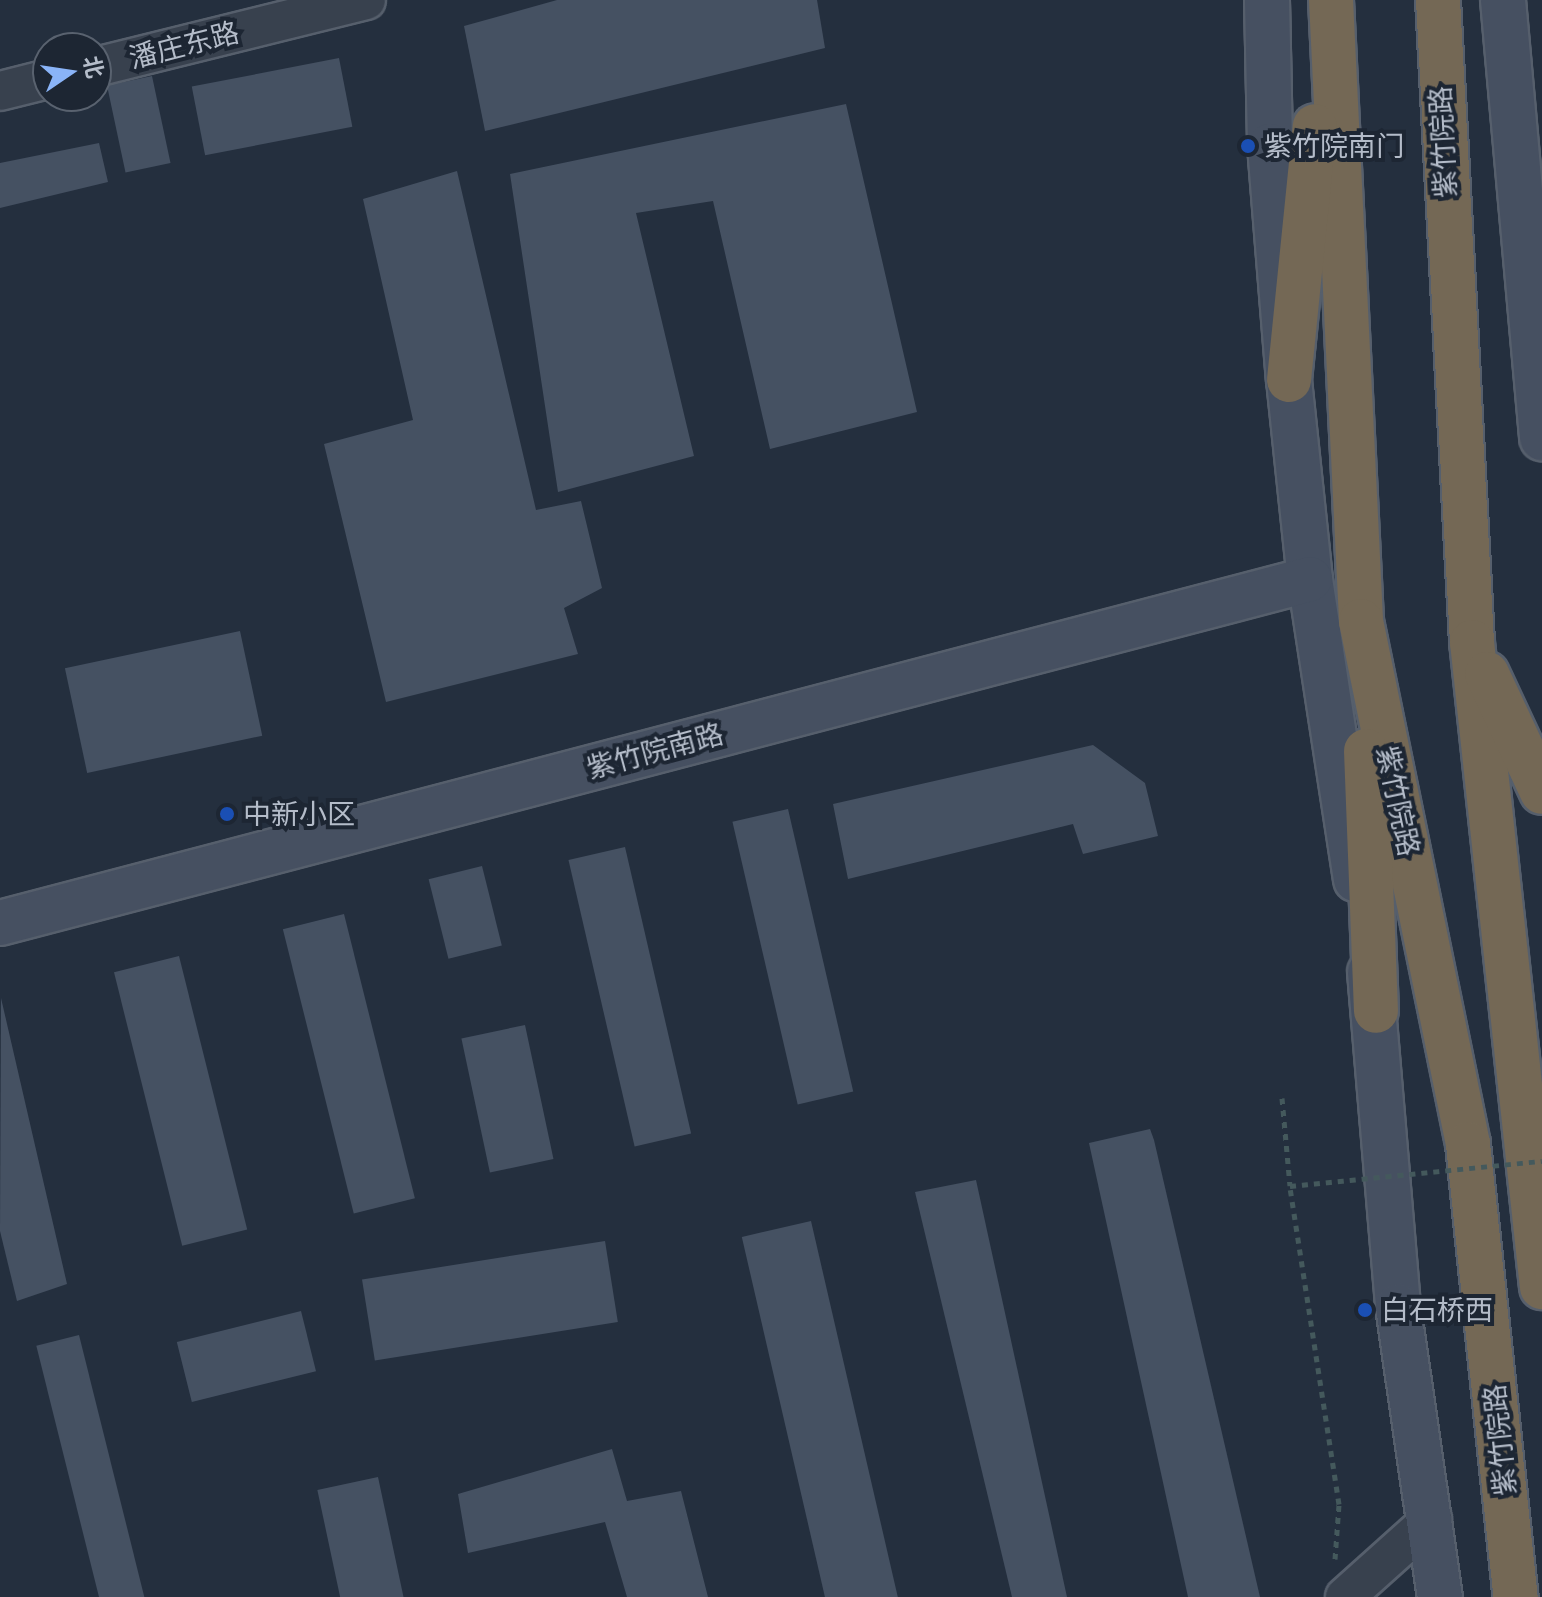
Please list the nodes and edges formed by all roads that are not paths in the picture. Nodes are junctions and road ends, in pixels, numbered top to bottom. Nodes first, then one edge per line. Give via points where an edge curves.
1 (366, 0) edge
2 (1267, 0) edge
3 (1329, 0) edge
4 (1438, 0) edge
5 (1503, 0) edge
6 (112, 63) edge
7 (32, 83) edge
8 (0, 91) edge
9 (1289, 380) junction
10 (1542, 438) edge
11 (1310, 579) junction
12 (1361, 621) junction
13 (1472, 642) junction
14 (1542, 792) edge
15 (0, 923) edge
16 (1376, 1011) junction
17 (1542, 1287) edge
18 (1432, 1519) junction
19 (1340, 1582) edge
20 (1440, 1597) edge
21 (1516, 1597) edge

1 - 6 street, 潘庄东路
2 - 9 street, 紫竹院路 via 1270,146
3 - 9 highway
3 - 12 highway, 紫竹院路
4 - 13 highway, 紫竹院路
5 - 10 street
7 - 8 street
9 - 11 street, 紫竹院路
11 - 15 street, 紫竹院南路
11 - 16 street, 紫竹院路
12 - 16 highway
12 - 21 highway, 紫竹院路 via 1468,1144
13 - 14 highway
13 - 17 highway, 紫竹院路
16 - 18 street, 紫竹院路 via 1398,1306
18 - 19 street
18 - 20 street, 紫竹院路

